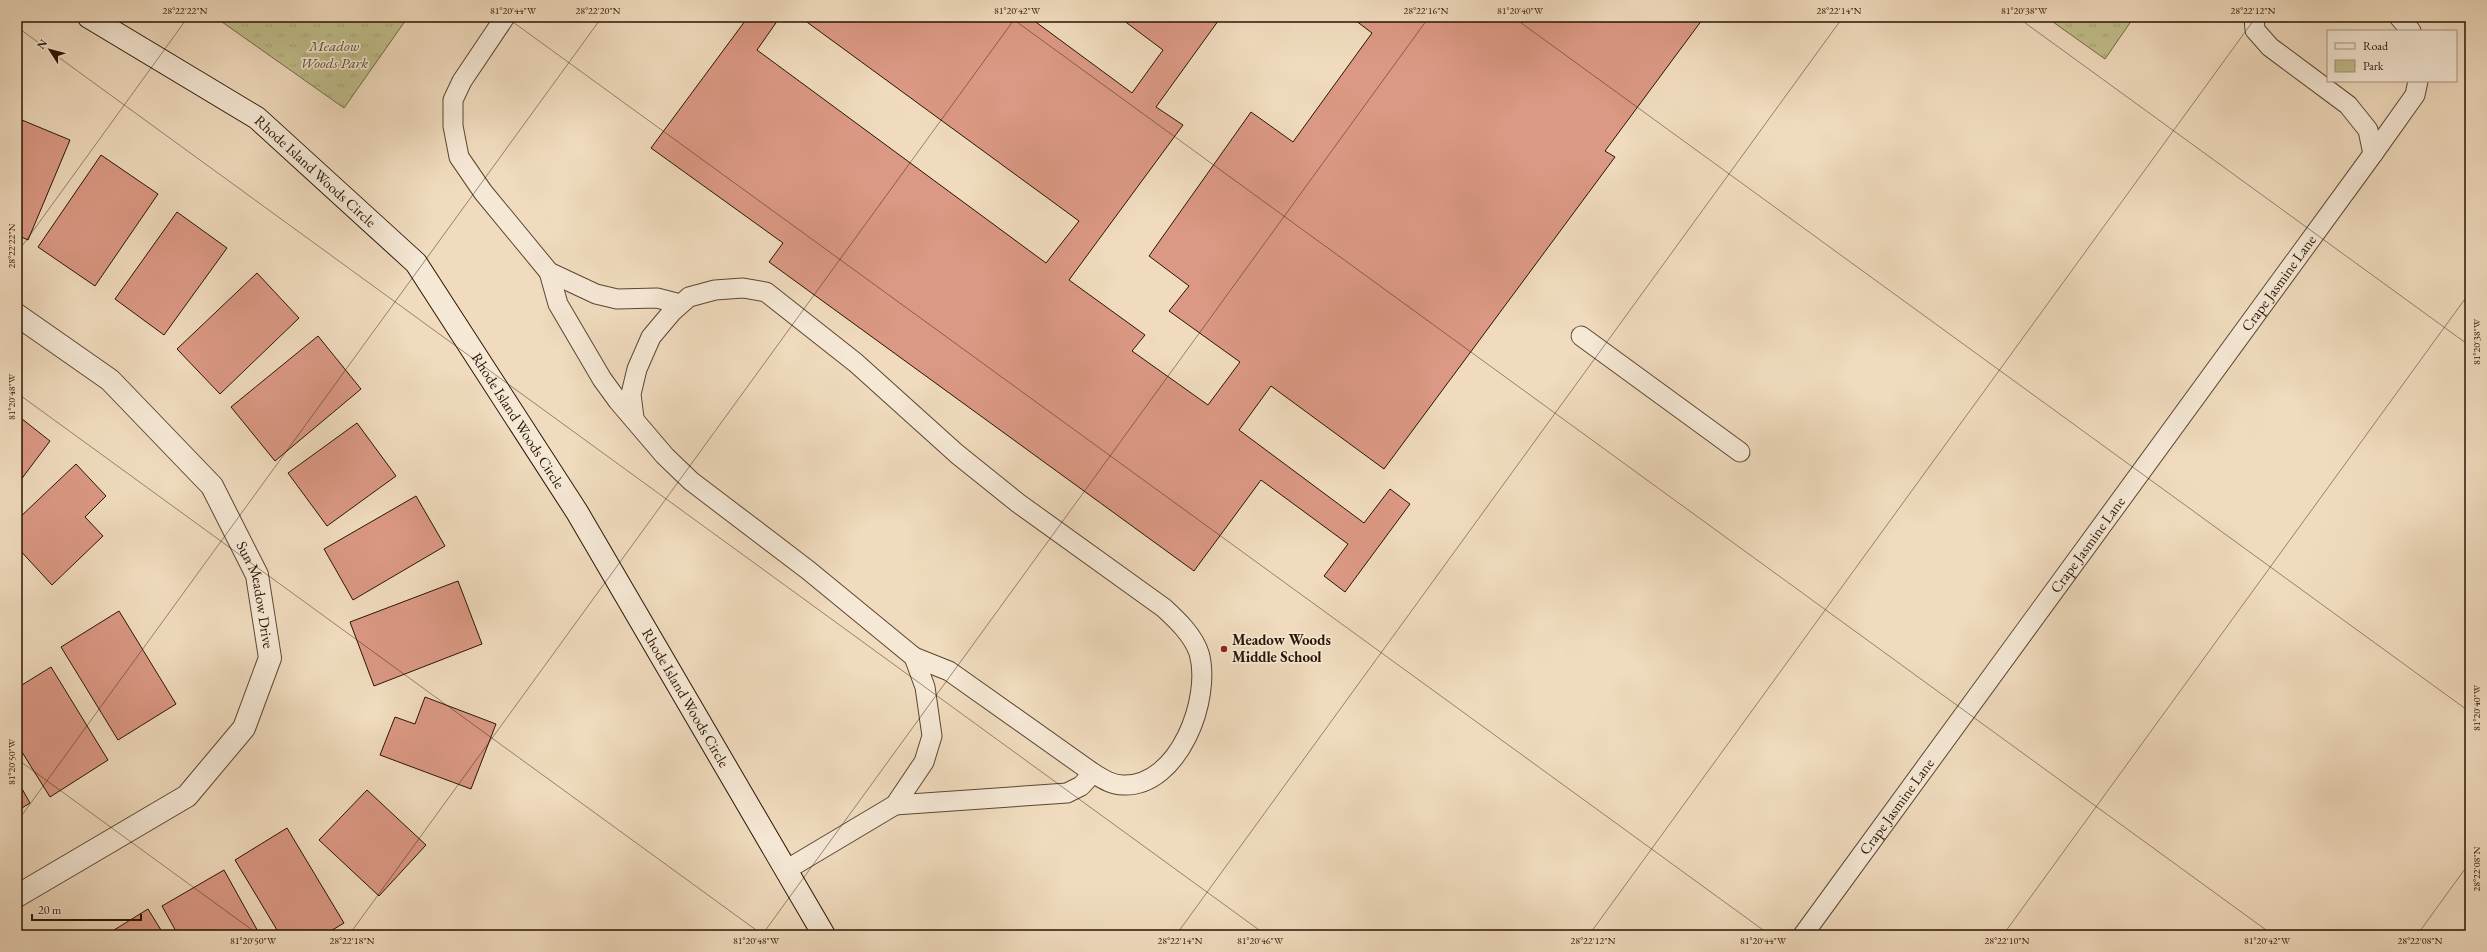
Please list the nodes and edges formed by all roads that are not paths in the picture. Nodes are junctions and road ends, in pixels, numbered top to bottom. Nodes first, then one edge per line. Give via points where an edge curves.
1 (89, 17) edge
2 (505, 17) edge
3 (2254, 17) edge
4 (2400, 17) edge
5 (2410, 30) edge
6 (2418, 82) edge
7 (2373, 154) junction
8 (549, 272) junction
9 (680, 304) junction
10 (17, 315) edge
11 (1581, 336) dead end
12 (634, 418) junction
13 (1740, 452) dead end
14 (914, 657) junction
15 (1093, 773) junction
16 (895, 805) junction
17 (786, 870) junction
18 (17, 896) edge
19 (824, 935) edge
20 (1803, 935) edge

1 - 17 street, Rhode Island Woods Circle via 257,118 416,264 577,512
2 - 8 lane via 453,100 453,126 459,158 483,192
3 - 7 lane via 2255,30 2270,48 2348,105 2368,130
4 - 5 lane
6 - 7 lane, Crape Jasmine Lane via 2415,95
7 - 20 lane, Crape Jasmine Lane
8 - 9 lane via 596,294 617,300 657,298
8 - 12 lane via 558,304 602,379
9 - 12 lane via 651,337 637,369 631,394
9 - 15 lane via 689,297 715,290 743,288 766,292 856,363 956,454 1018,503 1164,608 1183,626 1198,652 1202,681 1193,725 1182,745 1168,764 1156,774 1141,781 1124,785 1108,782
10 - 18 street, Sun Meadow Drive via 110,380 212,486 257,575 270,658 244,728 187,796
11 - 13 lane
12 - 14 lane via 665,456 691,481 808,570
14 - 15 lane via 949,671
14 - 16 lane via 925,687 932,736 924,762
15 - 16 lane via 1081,786 1067,793
16 - 17 lane
17 - 19 street, Rhode Island Woods Circle

